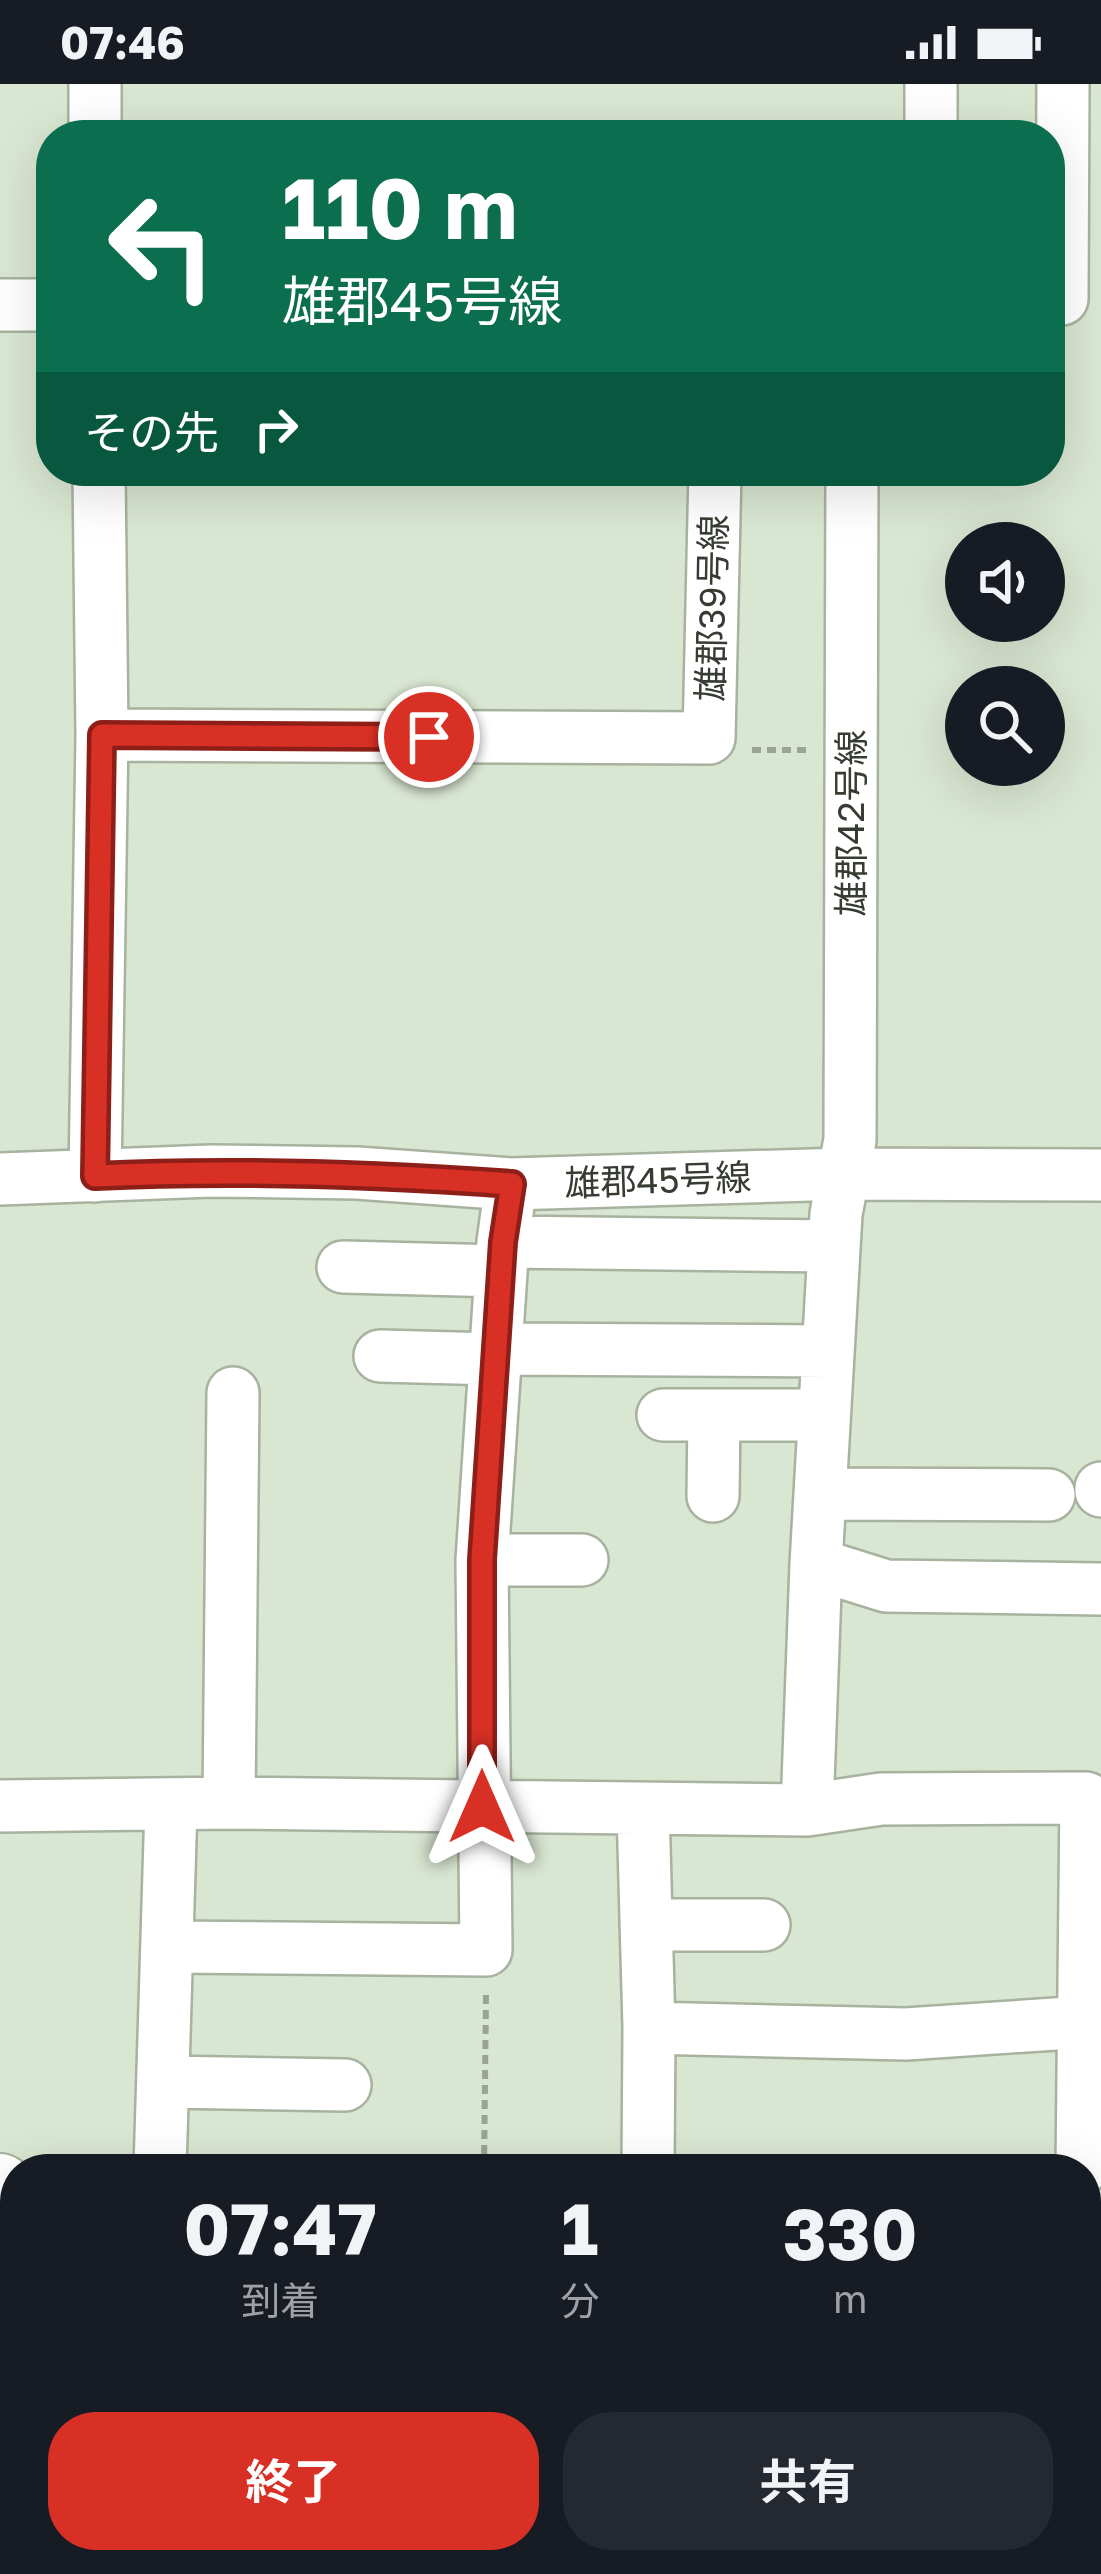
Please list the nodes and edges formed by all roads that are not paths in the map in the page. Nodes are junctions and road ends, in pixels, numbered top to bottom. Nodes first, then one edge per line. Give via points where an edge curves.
1 (94, 84) edge
2 (931, 84) edge
3 (1063, 84) edge
4 (95, 120) edge
5 (931, 120) edge
6 (1064, 120) edge
7 (1065, 138) edge
8 (1071, 299) edge
9 (0, 305) edge
10 (36, 305) edge
11 (100, 486) edge
12 (715, 486) edge
13 (851, 486) edge
14 (102, 735) junction
15 (843, 1174) junction
16 (1101, 1175) edge
17 (95, 1176) junction
18 (0, 1179) edge
19 (512, 1184) junction
20 (834, 1246) junction
21 (502, 1256) junction
22 (343, 1267) dead end
23 (828, 1352) junction
24 (495, 1354) junction
25 (380, 1356) dead end
26 (233, 1393) dead end
27 (714, 1414) junction
28 (824, 1414) junction
29 (663, 1415) dead end
30 (820, 1494) junction
31 (1049, 1495) dead end
32 (713, 1496) dead end
33 (482, 1560) junction
34 (582, 1560) dead end
35 (816, 1564) junction
36 (1101, 1589) edge
37 (1093, 1798) edge
38 (229, 1804) junction
39 (0, 1806) edge
40 (171, 1806) junction
41 (482, 1807) junction
42 (643, 1809) junction
43 (807, 1810) junction
44 (646, 1925) junction
45 (764, 1925) dead end
46 (169, 1947) junction
47 (650, 2028) junction
48 (1090, 2042) edge
49 (163, 2082) junction
50 (345, 2085) dead end
51 (1092, 2112) edge
52 (161, 2154) edge
53 (648, 2154) edge
54 (1085, 2154) edge

1 - 4 street
2 - 5 street
3 - 6 street
7 - 8 street
9 - 10 street
11 - 14 street
12 - 14 street, 雄郡39号線 via 709,738
13 - 15 street, 雄郡42号線 via 850,1140
14 - 17 street
15 - 16 street, 雄郡45号線
15 - 19 street, 雄郡45号線
15 - 20 street, 雄郡42号線
17 - 18 street, 雄郡45号線
17 - 19 street, 雄郡45号線 via 357,1173
19 - 21 street
20 - 21 street
20 - 23 street, 雄郡42号線
21 - 22 street
21 - 24 street
23 - 24 street
23 - 28 street, 雄郡42号線
24 - 25 street
24 - 33 street
26 - 38 street
27 - 28 street
27 - 29 street
27 - 32 street
28 - 30 street, 雄郡42号線
30 - 31 street
30 - 35 street, 雄郡42号線
33 - 34 street
33 - 41 street
35 - 36 street via 886,1586
35 - 43 street, 雄郡42号線
37 - 43 street via 881,1799
37 - 48 street
38 - 40 street
38 - 41 street
39 - 40 street
40 - 46 street
41 - 42 street
41 - 46 street via 486,1950
42 - 43 street
42 - 44 street
44 - 45 street
44 - 47 street
46 - 49 street
47 - 48 street
47 - 53 street
48 - 51 street
49 - 50 street
49 - 52 street
51 - 54 street

